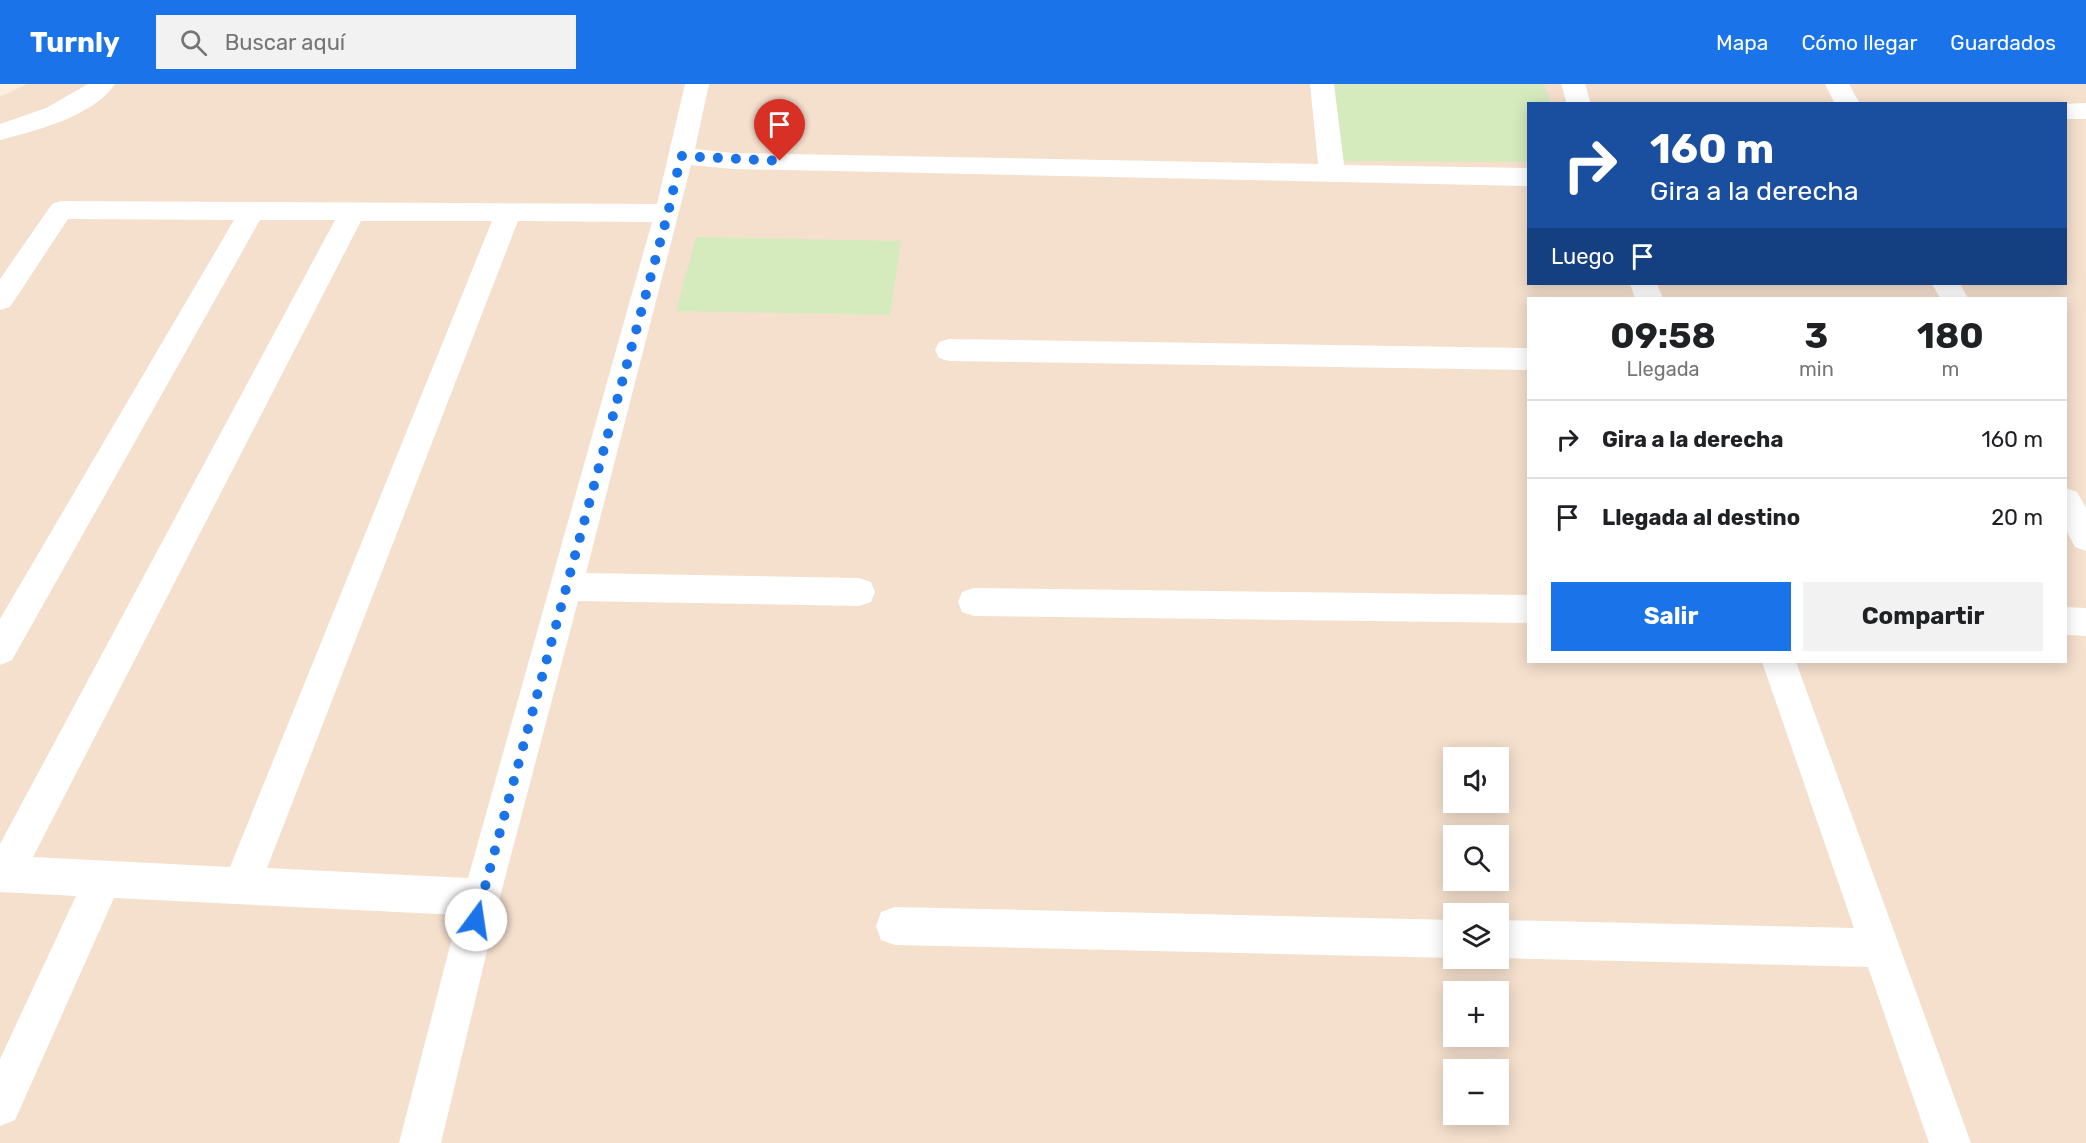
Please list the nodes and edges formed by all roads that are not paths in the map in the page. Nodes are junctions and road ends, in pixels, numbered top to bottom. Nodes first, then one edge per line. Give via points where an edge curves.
1 (103, 84) edge
2 (697, 84) edge
3 (1322, 84) edge
4 (1573, 84) edge
5 (1837, 84) edge
6 (1579, 102) edge
7 (1847, 102) edge
8 (2067, 111) edge
9 (2086, 111) edge
10 (0, 132) edge
11 (681, 156) junction
12 (1332, 172) junction
13 (1527, 177) edge
14 (252, 211) junction
15 (353, 211) junction
16 (509, 211) junction
17 (668, 213) junction
18 (0, 300) edge
19 (949, 350) dead end
20 (1527, 359) edge
21 (2067, 503) edge
22 (2086, 538) edge
23 (566, 587) junction
24 (859, 592) dead end
25 (974, 602) dead end
26 (1527, 609) edge
27 (2067, 621) edge
28 (2086, 622) edge
29 (0, 650) edge
30 (1779, 663) edge
31 (2, 874) edge
32 (103, 879) junction
33 (240, 886) junction
34 (481, 897) junction
35 (895, 927) dead end
36 (1443, 939) edge
37 (1509, 939) edge
38 (1880, 948) junction
39 (0, 1105) edge
40 (420, 1143) edge
41 (1950, 1143) edge

1 - 10 street via 91,96 21,127
2 - 11 street
3 - 12 street
4 - 6 street
5 - 7 street
8 - 9 street
11 - 12 street
11 - 17 street
12 - 13 street
14 - 15 street
14 - 18 street via 61,210
14 - 29 street
15 - 16 street
15 - 31 street
16 - 17 street
16 - 33 street
17 - 23 street
19 - 20 street
21 - 22 street
23 - 24 street
23 - 34 street
25 - 26 street
27 - 28 street
30 - 38 street
31 - 32 street
32 - 33 street
32 - 39 street
33 - 34 street
34 - 40 street
35 - 36 street
37 - 38 street
38 - 41 street

